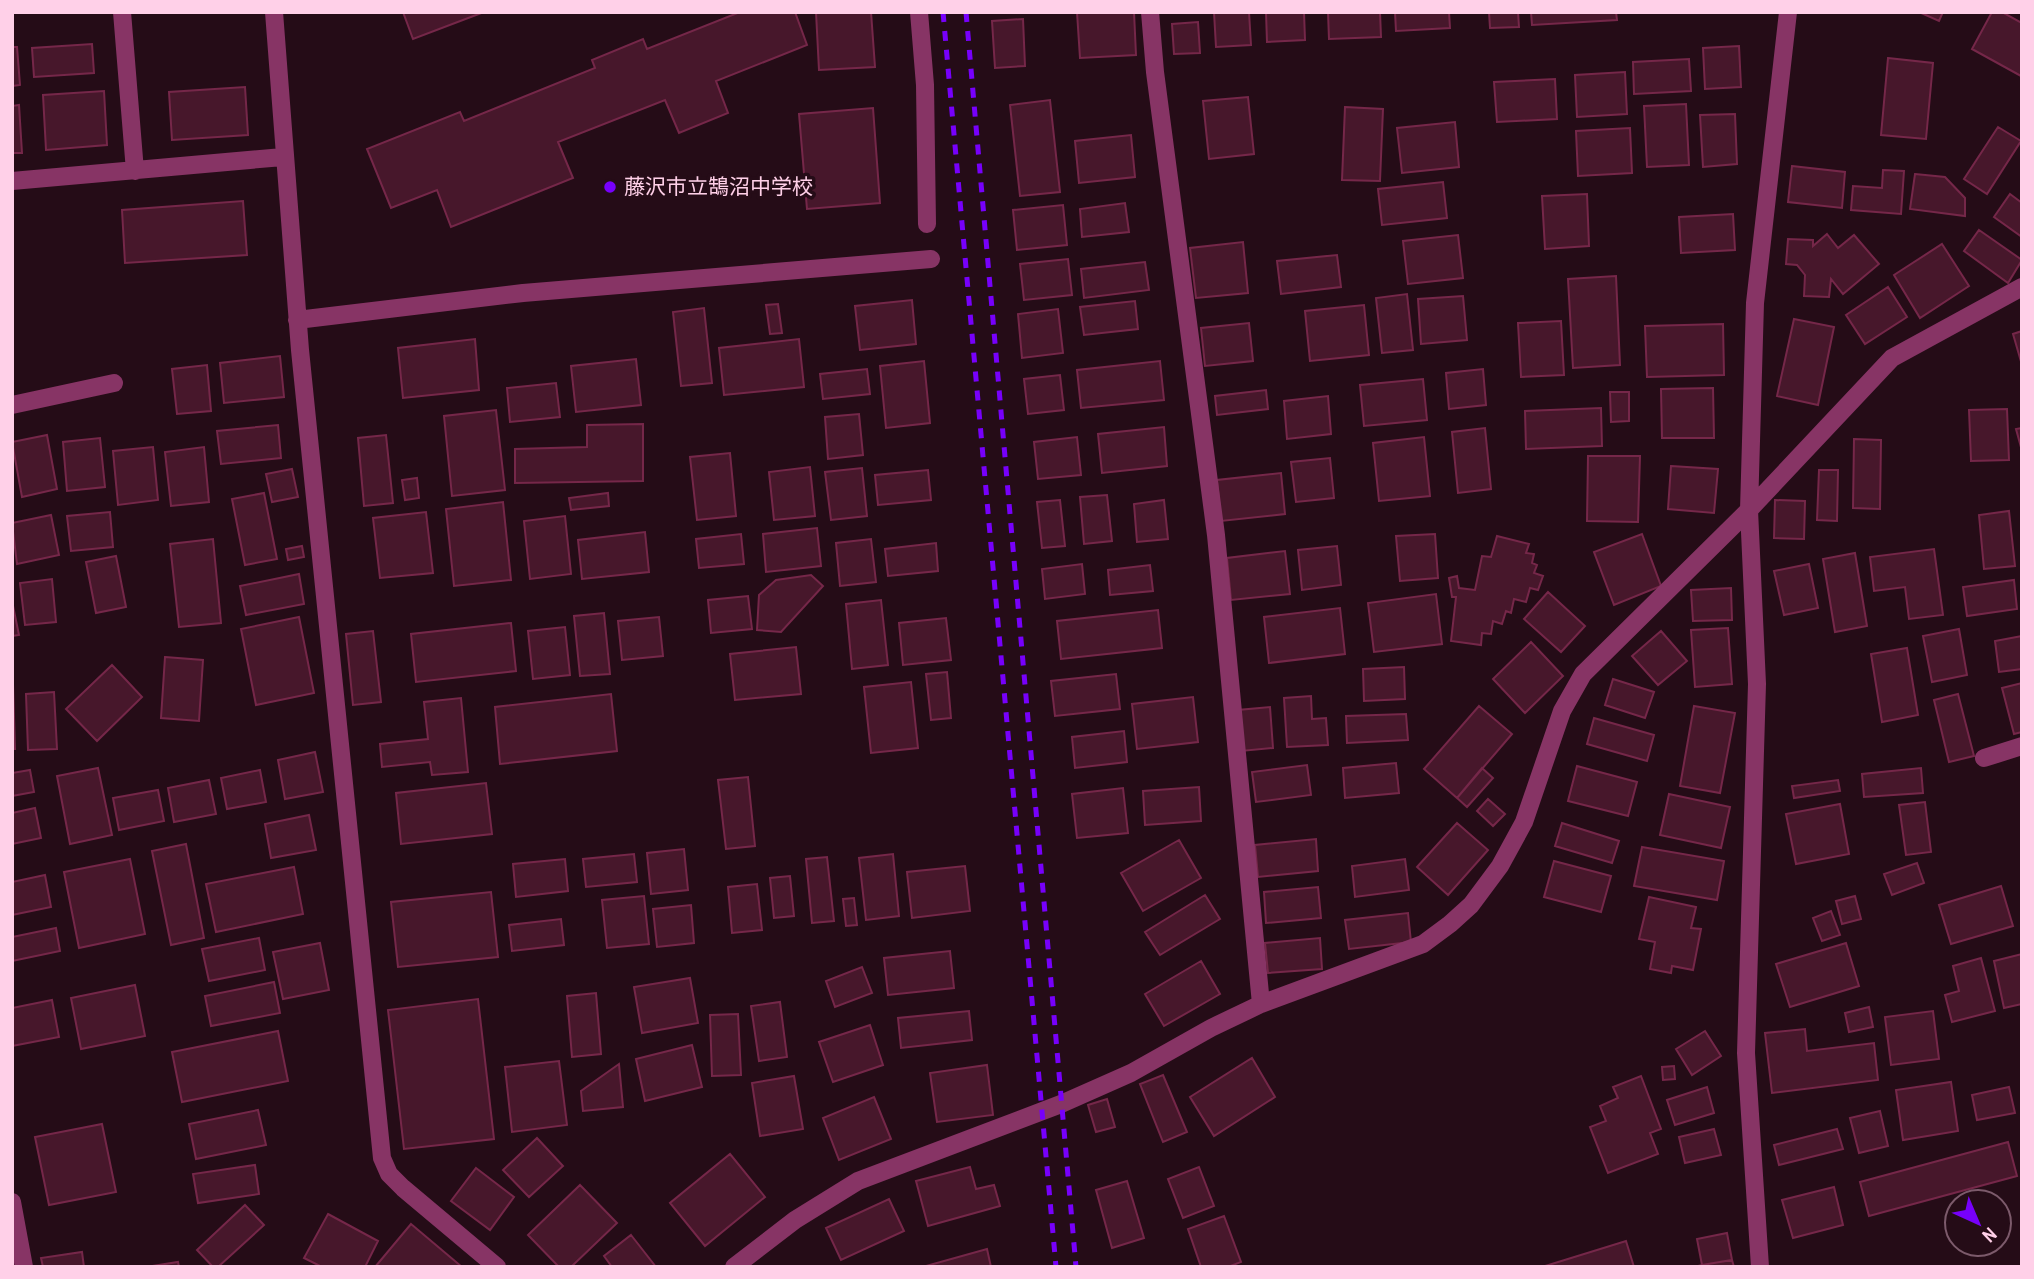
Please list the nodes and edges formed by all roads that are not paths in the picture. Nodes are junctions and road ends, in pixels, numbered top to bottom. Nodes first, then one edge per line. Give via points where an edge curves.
1 (122, 12) edge
2 (274, 12) edge
3 (919, 12) edge
4 (1150, 12) edge
5 (1788, 12) edge
6 (283, 157) junction
7 (135, 171) junction
8 (12, 181) edge
9 (927, 224) dead end
10 (931, 259) dead end
11 (2022, 287) edge
12 (298, 320) junction
13 (114, 383) dead end
14 (12, 404) edge
15 (1749, 510) junction
16 (2022, 746) edge
17 (1984, 758) dead end
18 (1261, 1004) junction
19 (12, 1202) edge
20 (24, 1267) edge
21 (497, 1267) edge
22 (734, 1267) edge
23 (1760, 1267) edge

1 - 7 street
2 - 6 street
3 - 9 street via 926,85
4 - 18 street via 1216,536
5 - 15 street via 1755,303
6 - 7 street
6 - 12 street
7 - 8 street
10 - 12 street via 523,293
11 - 15 street via 1892,358
12 - 21 street via 382,1158 403,1188
13 - 14 street
15 - 18 street via 1583,674 1562,711 1524,822 1471,905 1423,944
15 - 23 street via 1757,684 1746,1053
16 - 17 street
18 - 22 street via 1131,1073 858,1181 794,1220
19 - 20 street

